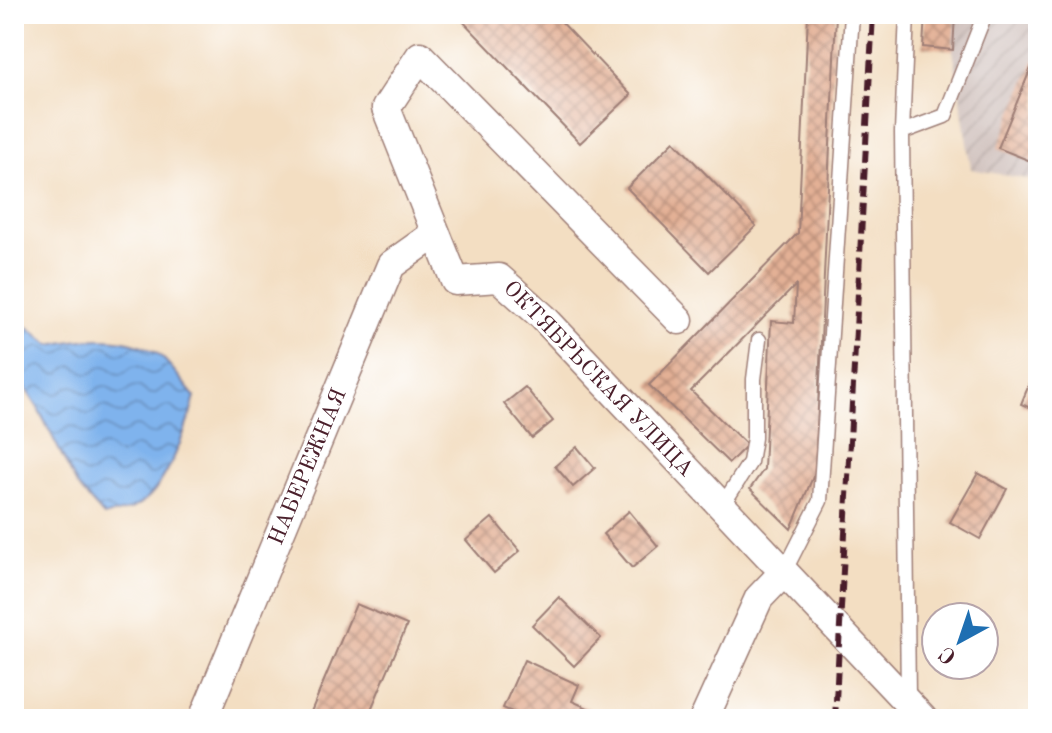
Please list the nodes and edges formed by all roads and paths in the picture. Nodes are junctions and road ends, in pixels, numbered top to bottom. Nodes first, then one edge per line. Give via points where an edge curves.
1 (852, 14) edge
2 (907, 14) edge
3 (985, 14) edge
4 (902, 132) junction
5 (436, 233) junction
6 (679, 320) dead end
7 (759, 340) dead end
8 (722, 506) junction
9 (784, 572) junction
10 (916, 711) edge
11 (203, 719) edge
12 (704, 719) edge

1 - 9 lane via 820,501
2 - 4 lane
3 - 4 lane via 945,116
4 - 10 lane
5 - 6 street, ОКТЯБРЬСКАЯ УЛИЦА via 386,108 420,56
5 - 8 street, ОКТЯБРЬСКАЯ УЛИЦА via 455,281 499,278 543,317
5 - 11 street, НАБЕРЕЖНАЯ via 391,265
7 - 8 lane via 750,462
8 - 9 street, ОКТЯБРЬСКАЯ УЛИЦА
9 - 10 street, ОКТЯБРЬСКАЯ УЛИЦА
9 - 12 street via 759,598

